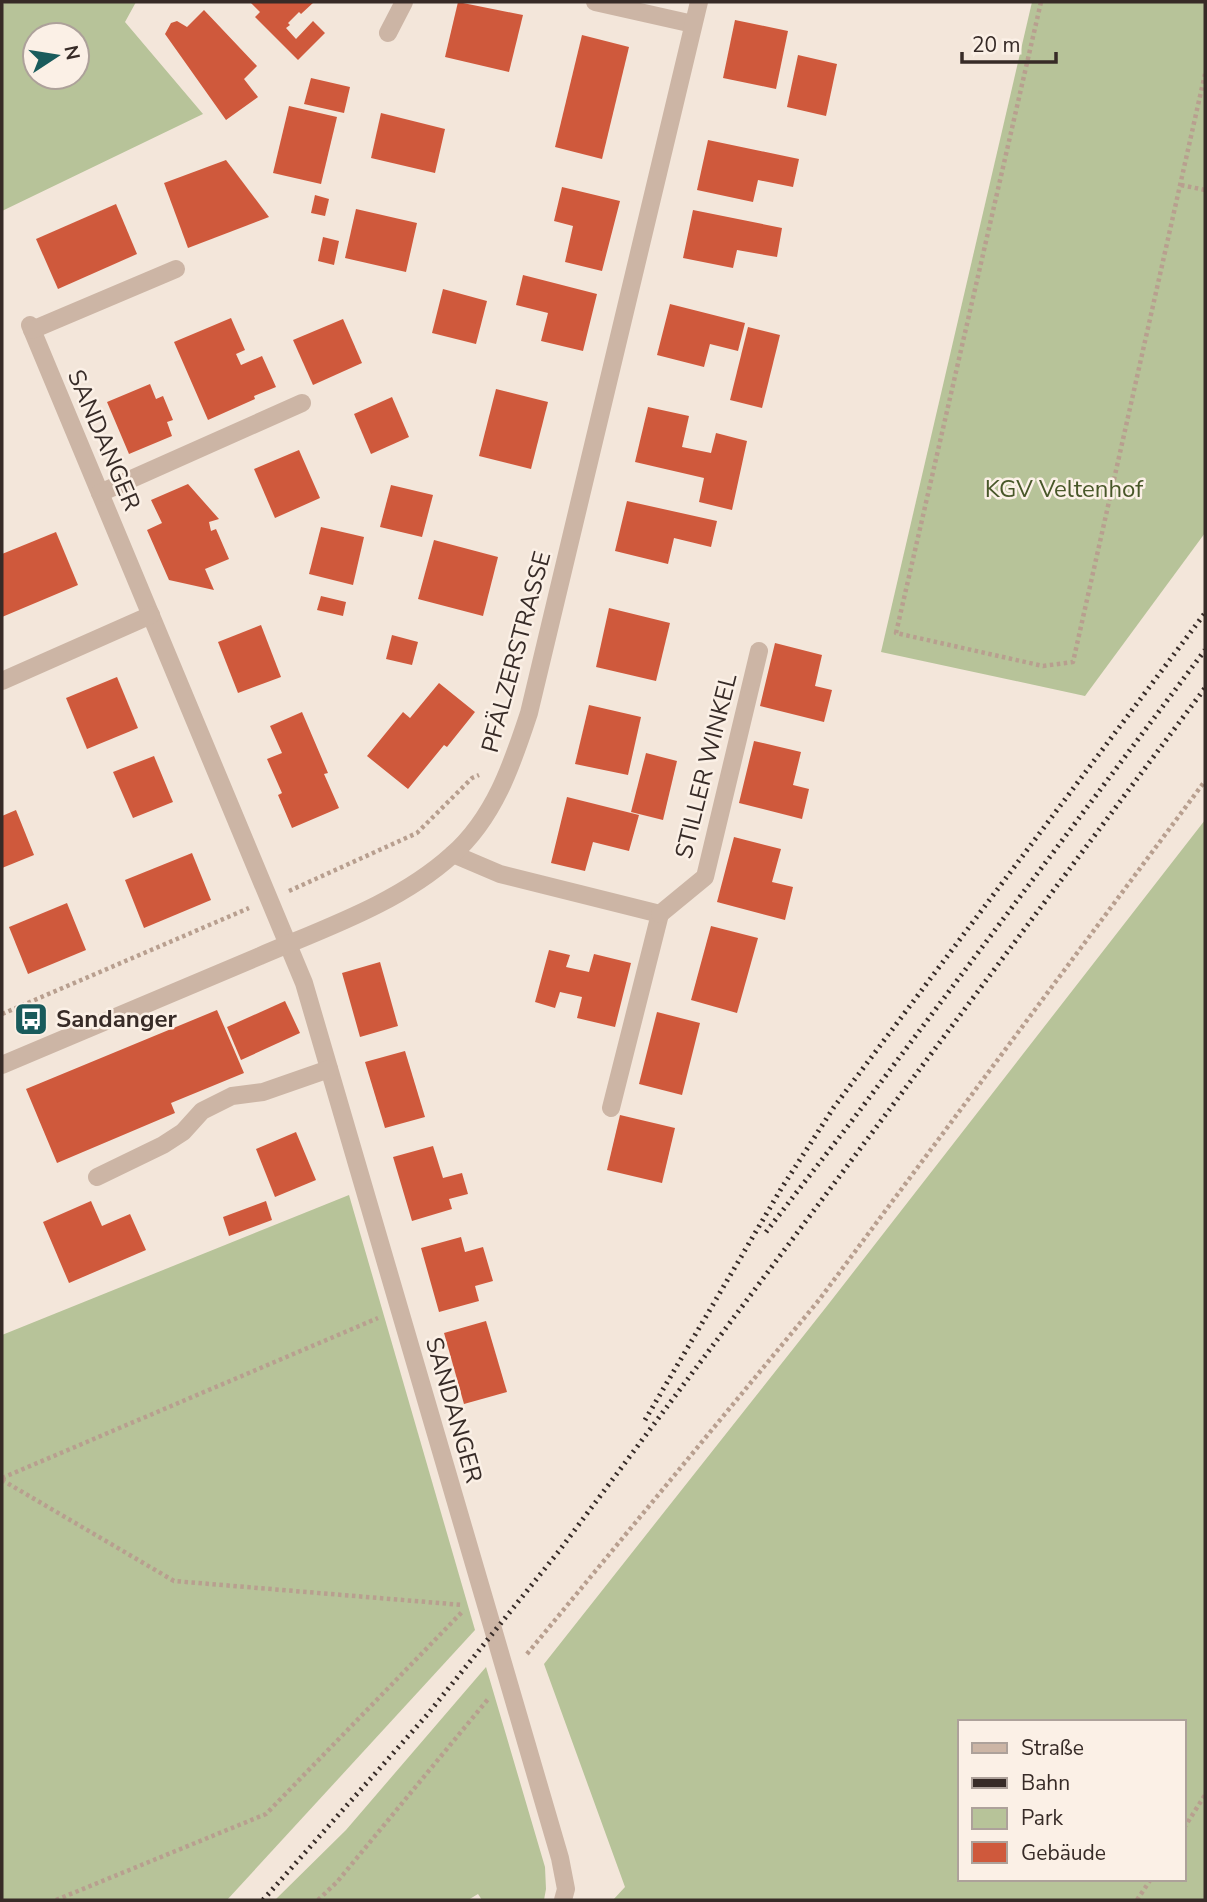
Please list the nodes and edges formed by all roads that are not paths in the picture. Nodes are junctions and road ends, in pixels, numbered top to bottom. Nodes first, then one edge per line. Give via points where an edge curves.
1 (404, 2) edge
2 (594, 2) edge
3 (698, 2) edge
4 (693, 24) junction
5 (388, 33) dead end
6 (176, 268) dead end
7 (302, 403) dead end
8 (100, 493) junction
9 (151, 615) junction
10 (759, 650) dead end
11 (2, 681) edge
12 (453, 854) junction
13 (660, 914) junction
14 (288, 944) junction
15 (2, 1065) edge
16 (329, 1069) junction
17 (611, 1108) dead end
18 (97, 1177) dead end
19 (564, 1895) edge

1 - 5 street
2 - 4 street
3 - 4 street, PFÄLZERSTRASSE
4 - 12 street, PFÄLZERSTRASSE via 529,713 496,798 481,824
6 - 8 street, SANDANGER via 31,328
7 - 8 street
8 - 9 street, SANDANGER
9 - 11 street
9 - 14 street, SANDANGER
10 - 13 street, STILLER WINKEL via 705,877
12 - 13 street via 500,874
12 - 14 street, PFÄLZERSTRASSE via 391,897
13 - 17 street
14 - 15 street, PFÄLZERSTRASSE
14 - 16 street, SANDANGER
16 - 18 street via 263,1092 232,1096 202,1111 163,1145
16 - 19 street, SANDANGER via 560,1858

